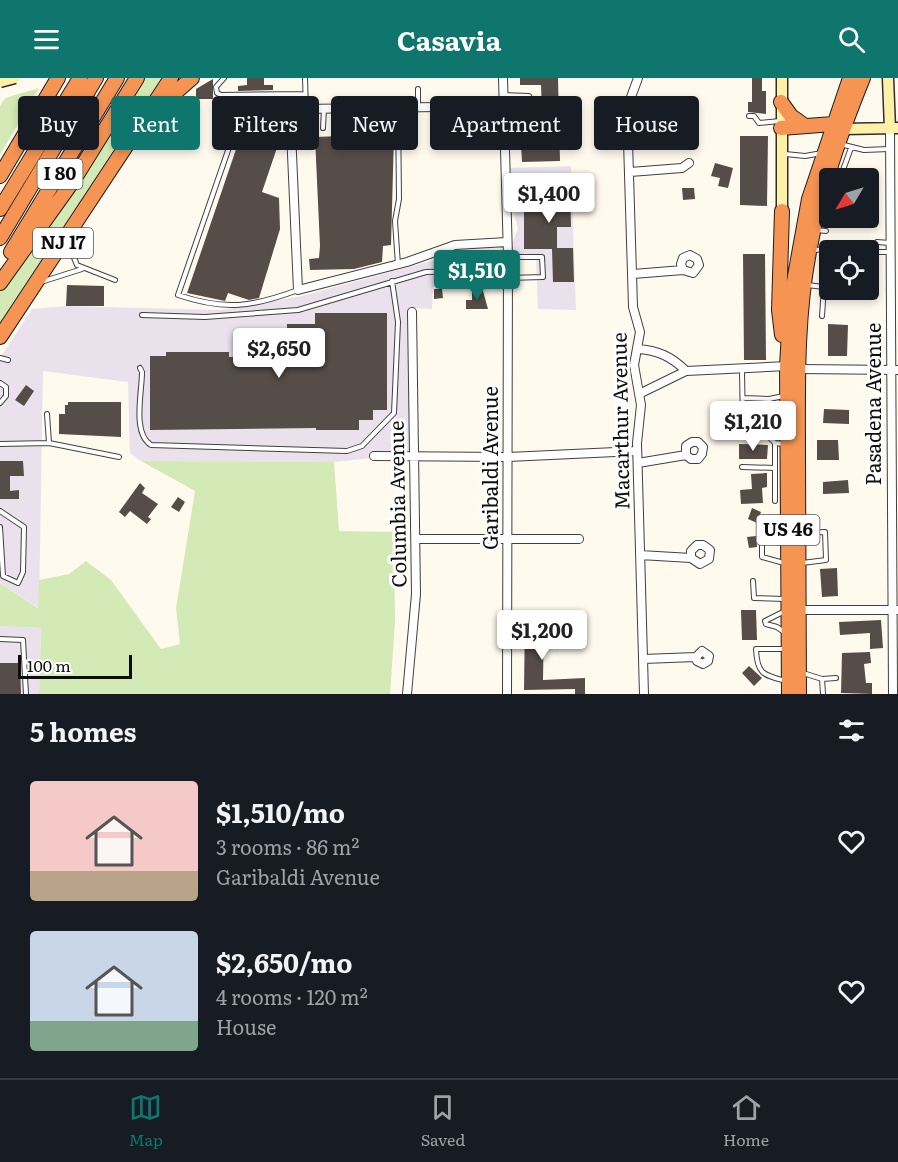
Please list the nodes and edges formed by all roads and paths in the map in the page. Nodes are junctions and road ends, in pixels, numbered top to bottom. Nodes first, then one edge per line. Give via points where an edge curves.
1 (5, 78) edge
2 (15, 78) edge
3 (58, 78) edge
4 (80, 78) edge
5 (96, 78) edge
6 (117, 78) edge
7 (137, 78) edge
8 (171, 78) edge
9 (192, 78) edge
10 (224, 78) edge
11 (305, 78) edge
12 (503, 78) edge
13 (638, 78) edge
14 (782, 78) edge
15 (850, 78) edge
16 (863, 78) edge
17 (888, 78) edge
18 (0, 82) edge
19 (0, 87) edge
20 (418, 89) dead end
21 (305, 94) joint
22 (504, 95) joint
23 (418, 96) edge
24 (529, 96) edge
25 (781, 102) junction
26 (418, 108) edge
27 (430, 108) edge
28 (319, 109) edge
29 (324, 109) junction
30 (331, 109) edge
31 (749, 116) dead end
32 (781, 124) junction
33 (805, 126) junction
34 (838, 126) junction
35 (323, 128) dead end
36 (894, 128) edge
37 (837, 144) junction
38 (851, 148) junction
39 (890, 149) junction
40 (228, 150) edge
41 (292, 150) edge
42 (398, 150) edge
43 (505, 150) edge
44 (781, 153) junction
45 (822, 153) junction
46 (689, 164) dead end
47 (835, 168) edge
48 (840, 168) edge
49 (630, 172) junction
50 (108, 175) junction
51 (0, 176) edge
52 (0, 209) edge
53 (782, 211) joint
54 (820, 228) edge
55 (67, 237) junction
56 (0, 238) edge
57 (507, 242) junction
58 (879, 243) edge
59 (891, 247) junction
60 (809, 250) junction
61 (819, 250) edge
62 (879, 251) edge
63 (508, 257) junction
64 (398, 265) junction
65 (0, 269) edge
66 (83, 269) junction
67 (683, 270) dead end
68 (508, 274) junction
69 (633, 274) junction
70 (115, 280) dead end
71 (392, 281) junction
72 (0, 283) edge
73 (35, 285) junction
74 (804, 285) junction
75 (298, 290) junction
76 (412, 312) dead end
77 (142, 315) dead end
78 (822, 316) dead end
79 (0, 337) edge
80 (637, 349) junction
81 (0, 358) edge
82 (8, 360) dead end
83 (140, 368) dead end
84 (793, 368) junction
85 (742, 370) junction
86 (895, 370) edge
87 (686, 371) junction
88 (0, 383) edge
89 (639, 394) junction
90 (788, 396) junction
91 (742, 398) junction
92 (769, 399) junction
93 (0, 402) edge
94 (47, 414) dead end
95 (770, 433) junction
96 (49, 443) junction
97 (0, 444) edge
98 (781, 444) junction
99 (637, 451) junction
100 (686, 455) dead end
101 (374, 456) dead end
102 (414, 456) junction
103 (119, 457) dead end
104 (508, 457) junction
105 (638, 463) junction
106 (742, 467) dead end
107 (775, 468) junction
108 (775, 501) dead end
109 (0, 511) edge
110 (788, 521) junction
111 (0, 527) edge
112 (798, 533) junction
113 (416, 539) junction
114 (507, 539) junction
115 (579, 539) dead end
116 (640, 555) junction
117 (691, 558) dead end
118 (793, 564) junction
119 (753, 581) dead end
120 (792, 606) junction
121 (895, 610) edge
122 (0, 639) edge
123 (789, 642) junction
124 (696, 657) dead end
125 (644, 659) junction
126 (836, 678) dead end
127 (822, 679) junction
128 (792, 683) edge
129 (26, 694) edge
130 (407, 694) edge
131 (507, 694) edge
132 (644, 694) edge
133 (799, 694) edge
134 (823, 694) edge
135 (893, 694) edge

1 - 19 highway
2 - 18 street, bridge
3 - 51 highway, I 80
4 - 52 highway, I 80
5 - 56 highway, I 80
6 - 65 highway, I 80
7 - 72 highway via 73,181
8 - 50 highway, NJ 17
9 - 50 highway via 152,115
10 - 21 lane via 216,87 217,93
11 - 21 lane
12 - 22 street, Garibaldi Avenue
13 - 49 street, Macarthur Avenue via 627,108
14 - 25 street
15 - 34 highway, US 46
16 - 34 highway, US 46
17 - 36 street, Pasadena Avenue
20 - 23 lane
22 - 24 lane
25 - 32 street
25 - 33 highway
26 - 27 street
28 - 29 street
29 - 30 street
29 - 35 lane
31 - 32 lane via 759,123
32 - 33 highway
32 - 44 street
33 - 34 highway
34 - 36 street
34 - 37 highway, US 46
34 - 45 highway, US 46
36 - 39 street, Pasadena Avenue
37 - 38 lane
37 - 47 highway, US 46
38 - 39 lane
38 - 48 lane
39 - 59 street, Pasadena Avenue
40 - 75 lane via 178,295 227,306 256,303
41 - 75 street
42 - 64 lane via 395,221
43 - 57 street, Garibaldi Avenue
44 - 45 lane
44 - 53 street
45 - 84 highway, US 46 via 797,253 790,306
46 - 49 street via 682,168
49 - 69 street, Macarthur Avenue
50 - 55 highway, NJ 17
53 - 84 highway via 780,310
54 - 60 highway, US 46
55 - 66 lane via 69,250
55 - 73 highway, NJ 17
57 - 63 street, Garibaldi Avenue
57 - 64 street via 455,245
58 - 59 lane
59 - 62 lane
59 - 86 street, Pasadena Avenue
60 - 61 lane
60 - 74 highway, US 46
63 - 68 street, Garibaldi Avenue
63 - 68 lane via 542,257 543,277
64 - 75 street
66 - 70 lane
66 - 73 lane
67 - 69 street
68 - 71 lane via 437,271
68 - 104 street, Garibaldi Avenue
69 - 80 street, Macarthur Avenue via 633,307 640,332
71 - 77 lane via 298,310 205,317
71 - 83 lane via 398,322 394,413 362,446 346,451 151,445 144,441 141,431
73 - 79 highway, NJ 17 via 23,313
74 - 78 lane via 824,286
74 - 84 highway, US 46
76 - 102 street, Columbia Avenue
80 - 87 street via 657,351
80 - 89 street, Macarthur Avenue via 634,375
81 - 82 lane
84 - 85 street
84 - 86 street
84 - 90 highway, US 46
84 - 112 highway, US 46
85 - 87 street
85 - 91 lane
86 - 121 street, Pasadena Avenue
87 - 89 street
88 - 93 lane via 6,387 6,396
89 - 99 street, Macarthur Avenue
90 - 92 lane
90 - 98 highway, US 46
91 - 92 lane
91 - 95 lane via 743,432
92 - 95 lane
94 - 96 lane
95 - 98 lane via 772,441
96 - 97 lane
96 - 103 lane
98 - 107 lane
98 - 110 highway, US 46
99 - 104 street
99 - 105 street, Macarthur Avenue
100 - 105 street
101 - 102 street
102 - 104 street
102 - 113 street, Columbia Avenue
104 - 114 street, Garibaldi Avenue
105 - 116 street, Macarthur Avenue
106 - 107 lane
107 - 108 lane
109 - 111 lane via 24,527 23,572 18,583 3,576
110 - 118 highway, US 46
110 - 118 lane via 762,526 762,557
112 - 118 highway, US 46
112 - 118 lane via 825,531 826,560
113 - 114 street
113 - 130 street, Columbia Avenue via 415,619
114 - 115 street
114 - 131 street, Garibaldi Avenue
116 - 117 street
116 - 125 street, Macarthur Avenue
118 - 120 highway, US 46
119 - 120 lane via 754,598
120 - 121 street
120 - 123 highway, US 46
120 - 123 lane via 765,621 777,627
120 - 128 highway, US 46
121 - 135 street, Pasadena Avenue
122 - 129 lane via 23,640
123 - 128 highway, US 46
123 - 128 lane via 756,649 757,665 765,675
124 - 125 street
125 - 132 street, Macarthur Avenue
126 - 127 lane
127 - 128 lane
127 - 134 lane
128 - 133 highway, US 46

